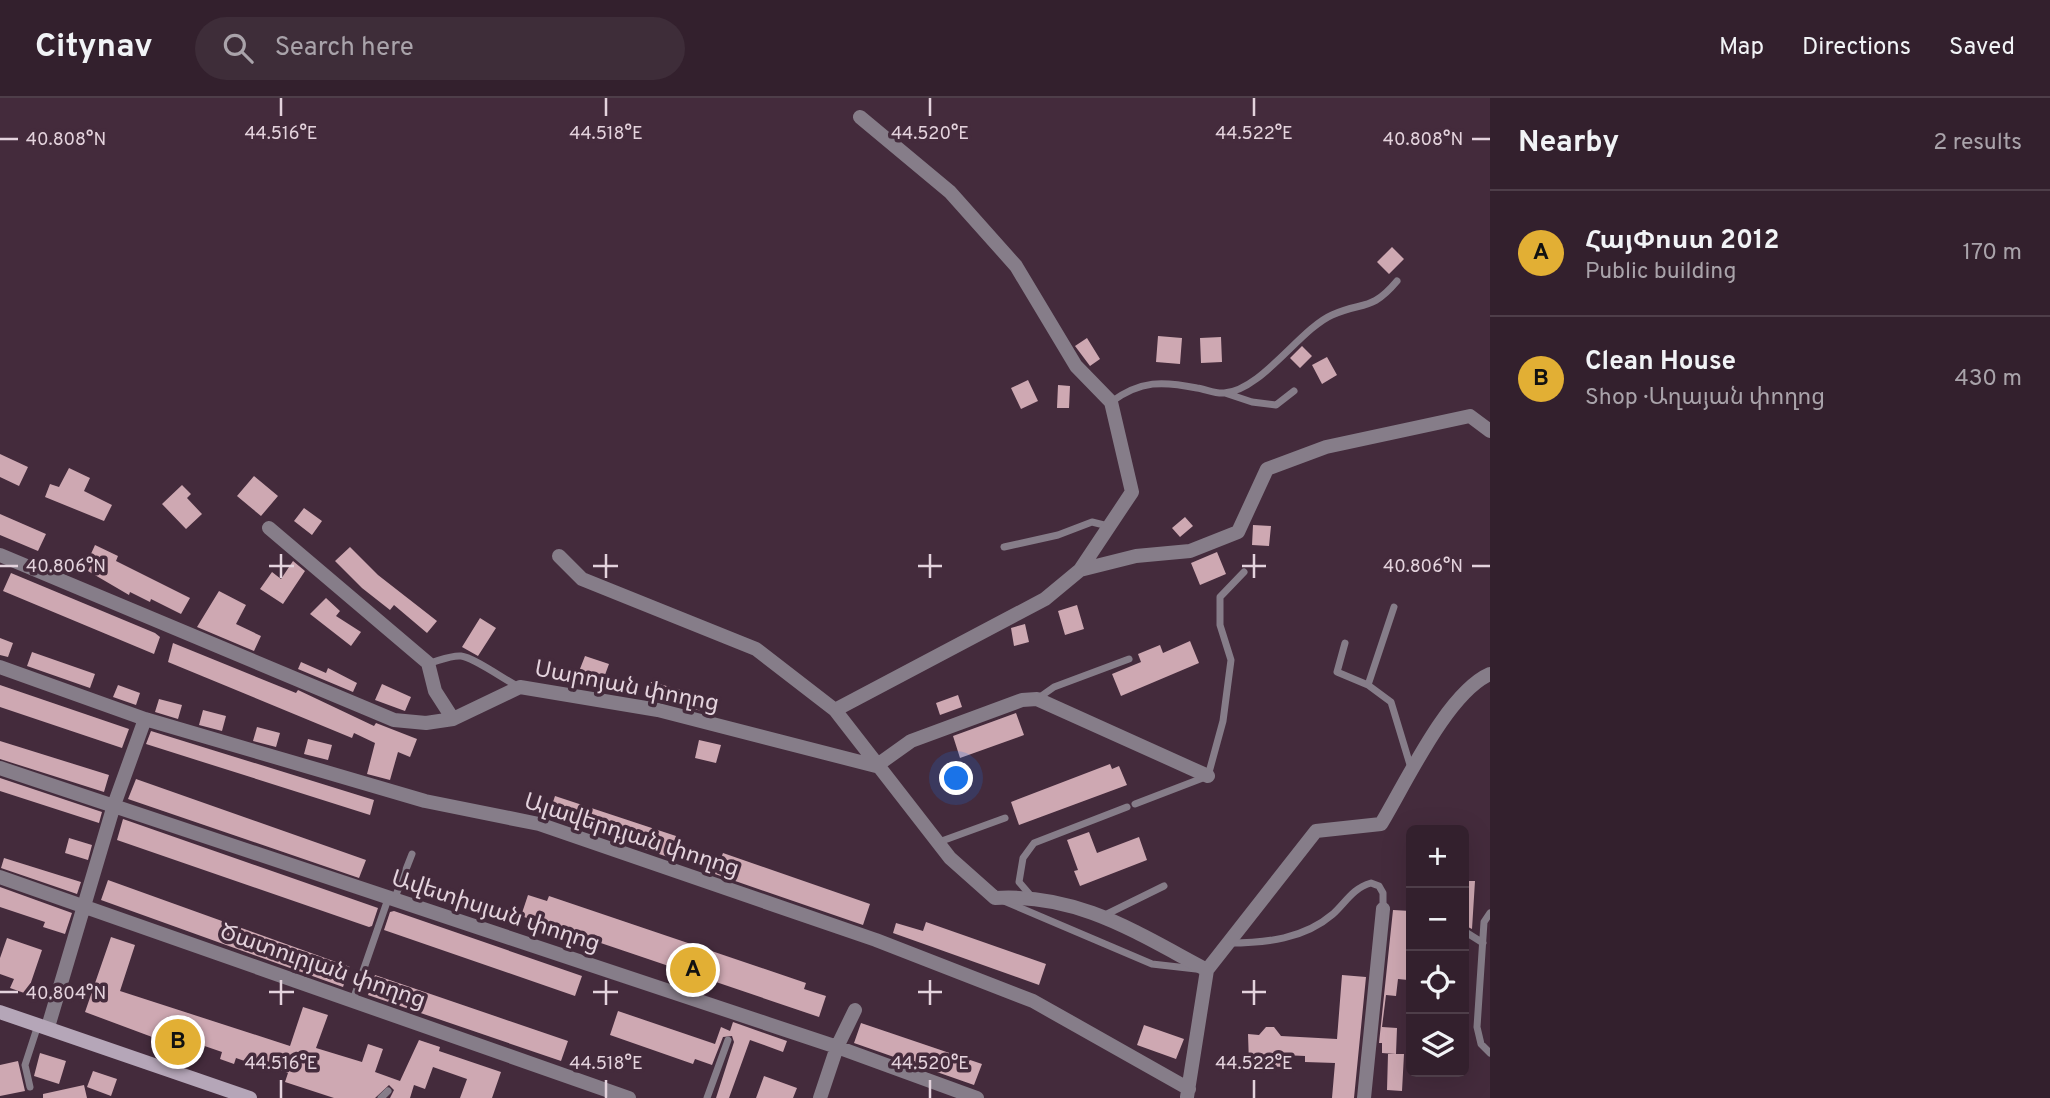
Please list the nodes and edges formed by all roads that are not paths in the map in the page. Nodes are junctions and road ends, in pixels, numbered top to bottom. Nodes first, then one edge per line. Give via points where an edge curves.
1 (860, 117) dead end
2 (1397, 281) dead end
3 (1294, 391) dead end
4 (1224, 393) junction
5 (1111, 402) junction
6 (1490, 430) edge
7 (1109, 526) junction
8 (269, 528) dead end
9 (1004, 547) dead end
10 (0, 555) edge
11 (559, 556) dead end
12 (1080, 570) junction
13 (1244, 572) dead end
14 (1394, 607) dead end
15 (1345, 643) dead end
16 (1129, 659) dead end
17 (428, 663) junction
18 (0, 667) edge
19 (1490, 674) edge
20 (1368, 685) junction
21 (520, 687) junction
22 (1037, 699) junction
23 (835, 710) junction
24 (145, 719) junction
25 (453, 719) junction
26 (876, 766) junction
27 (0, 768) edge
28 (1413, 772) junction
29 (1208, 776) junction
30 (114, 805) junction
31 (1005, 818) dead end
32 (939, 842) junction
33 (412, 854) dead end
34 (0, 877) edge
35 (1164, 886) dead end
36 (1031, 896) junction
37 (995, 898) junction
38 (391, 900) junction
39 (86, 907) junction
40 (1383, 909) joint
41 (1490, 913) edge
42 (1105, 915) junction
43 (1469, 934) edge
44 (1229, 943) junction
45 (1483, 943) junction
46 (1207, 970) junction
47 (353, 1000) junction
48 (855, 1010) dead end
49 (0, 1012) edge
50 (43, 1026) junction
51 (728, 1040) dead end
52 (837, 1047) junction
53 (1490, 1053) edge
54 (30, 1087) dead end
55 (388, 1091) dead end
56 (1188, 1093) edge
57 (629, 1097) edge
58 (250, 1098) edge
59 (381, 1098) edge
60 (707, 1098) edge
61 (820, 1098) edge
62 (977, 1098) edge
63 (1364, 1098) edge

1 - 5 street via 950,192 1016,266 1076,366
2 - 4 lane via 1365,307 1331,315 1252,382
3 - 4 lane via 1276,405
4 - 5 lane via 1163,381 1126,391
5 - 7 street via 1132,492
6 - 12 street via 1470,416 1326,447 1267,469 1238,533 1190,551 1136,556
7 - 9 lane via 1092,522
7 - 12 street
8 - 17 street
10 - 25 street, Սարոյան փողոց via 394,720 426,723
11 - 23 street via 582,579 756,649
12 - 23 street via 1045,599
13 - 29 lane via 1220,597 1220,625 1231,660 1223,722
14 - 20 lane
15 - 20 lane via 1337,672
16 - 22 lane via 1054,687
17 - 21 lane via 458,655 470,658
17 - 25 street via 435,691
18 - 24 street, Ալավերդյան փողոց
19 - 28 street via 1478,679 1442,720
20 - 28 lane via 1391,702
21 - 25 street, Սարոյան փողոց
21 - 26 street, Սարոյան փողոց via 658,710
22 - 26 street via 1022,700 911,741
22 - 29 street
23 - 26 street
24 - 30 street
24 - 56 street, Ալավերդյան փողոց via 425,801 538,824 876,940 1033,1001
26 - 32 street
27 - 30 street, Ավետիսյան փողոց
28 - 44 street via 1381,824 1316,831
29 - 36 lane via 1034,843 1023,858 1020,882
30 - 38 street, Ավետիսյան փողոց
30 - 39 street
31 - 32 lane
32 - 37 street via 950,858
33 - 38 lane
34 - 39 street, Ծատուրյան փողոց
35 - 42 lane
36 - 37 street
36 - 42 street
37 - 46 lane via 1152,964
38 - 47 lane
38 - 52 street, Ավետիսյան փողոց
39 - 47 street, Ծատուրյան փողոց
39 - 50 street
40 - 44 lane via 1380,886 1371,883 1353,892 1332,915 1295,935 1259,943
40 - 63 street
41 - 45 lane via 1484,922
42 - 46 street
43 - 45 lane
44 - 46 street
45 - 53 lane via 1477,1027 1481,1044
46 - 56 street
47 - 57 street, Ծատուրյան փողոց
48 - 52 street
49 - 50 main road
50 - 54 lane via 26,1065
50 - 58 main road
51 - 60 lane
52 - 61 street
52 - 62 street, Ավետիսյան փողոց
55 - 59 lane

